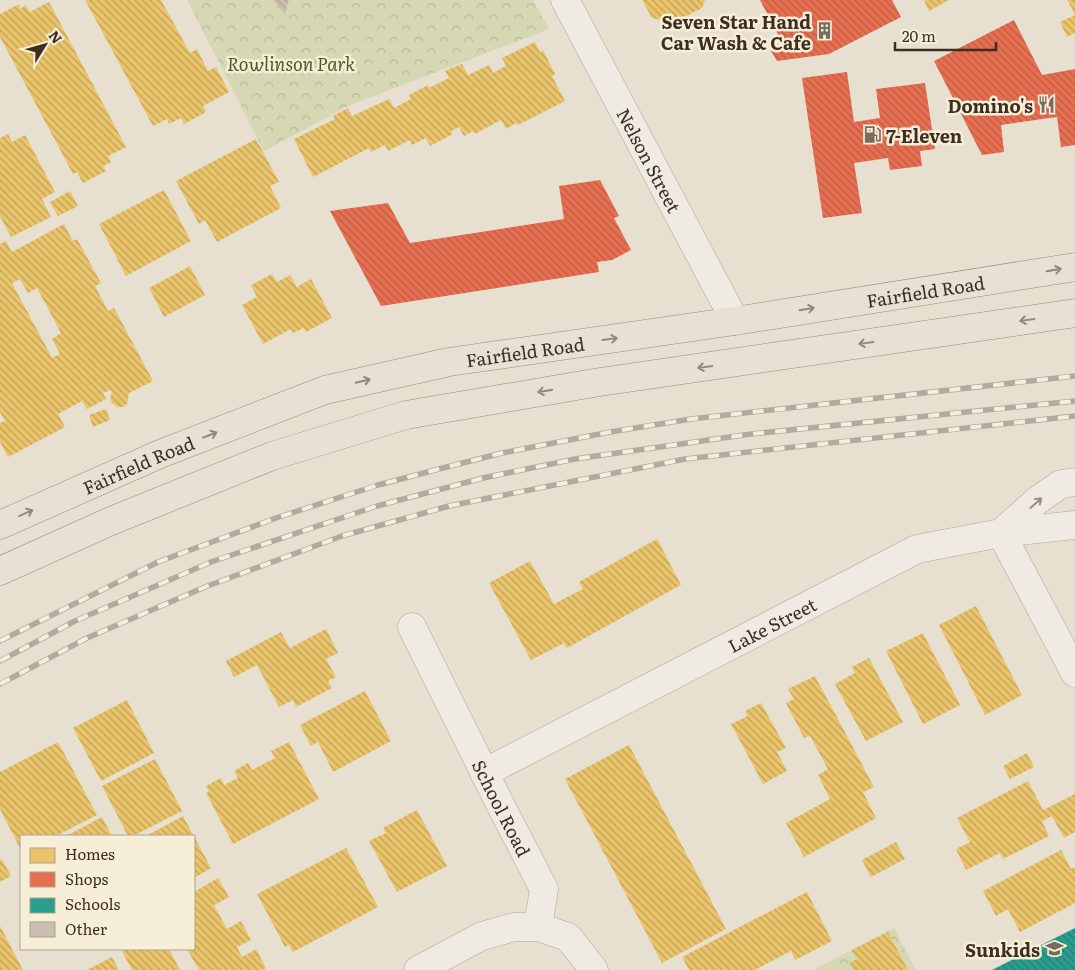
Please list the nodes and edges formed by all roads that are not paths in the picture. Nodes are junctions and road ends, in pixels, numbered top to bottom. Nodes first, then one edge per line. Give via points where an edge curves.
1 (565, 0) edge
2 (1075, 267) edge
3 (1075, 313) edge
4 (735, 320) junction
5 (1075, 482) edge
6 (0, 525) edge
7 (1075, 525) edge
8 (1002, 533) junction
9 (0, 571) edge
10 (412, 627) dead end
11 (1075, 673) edge
12 (484, 774) junction
13 (538, 927) junction
14 (418, 970) edge
15 (594, 970) edge

1 - 4 street, Nelson Street
4 -> 2 main road, Fairfield Road
3 -> 9 main road via 600,382 406,415 272,456 111,521
6 -> 4 main road, Fairfield Road via 160,454 325,390 449,362
8 -> 5 street via 1039,499 1061,484
7 - 8 street, Lake Street
8 - 11 street
8 - 12 street, Lake Street via 917,549
10 - 12 street, School Road
12 - 13 street, School Road via 544,889
13 - 14 street via 514,927 482,936
13 - 15 street via 568,937

